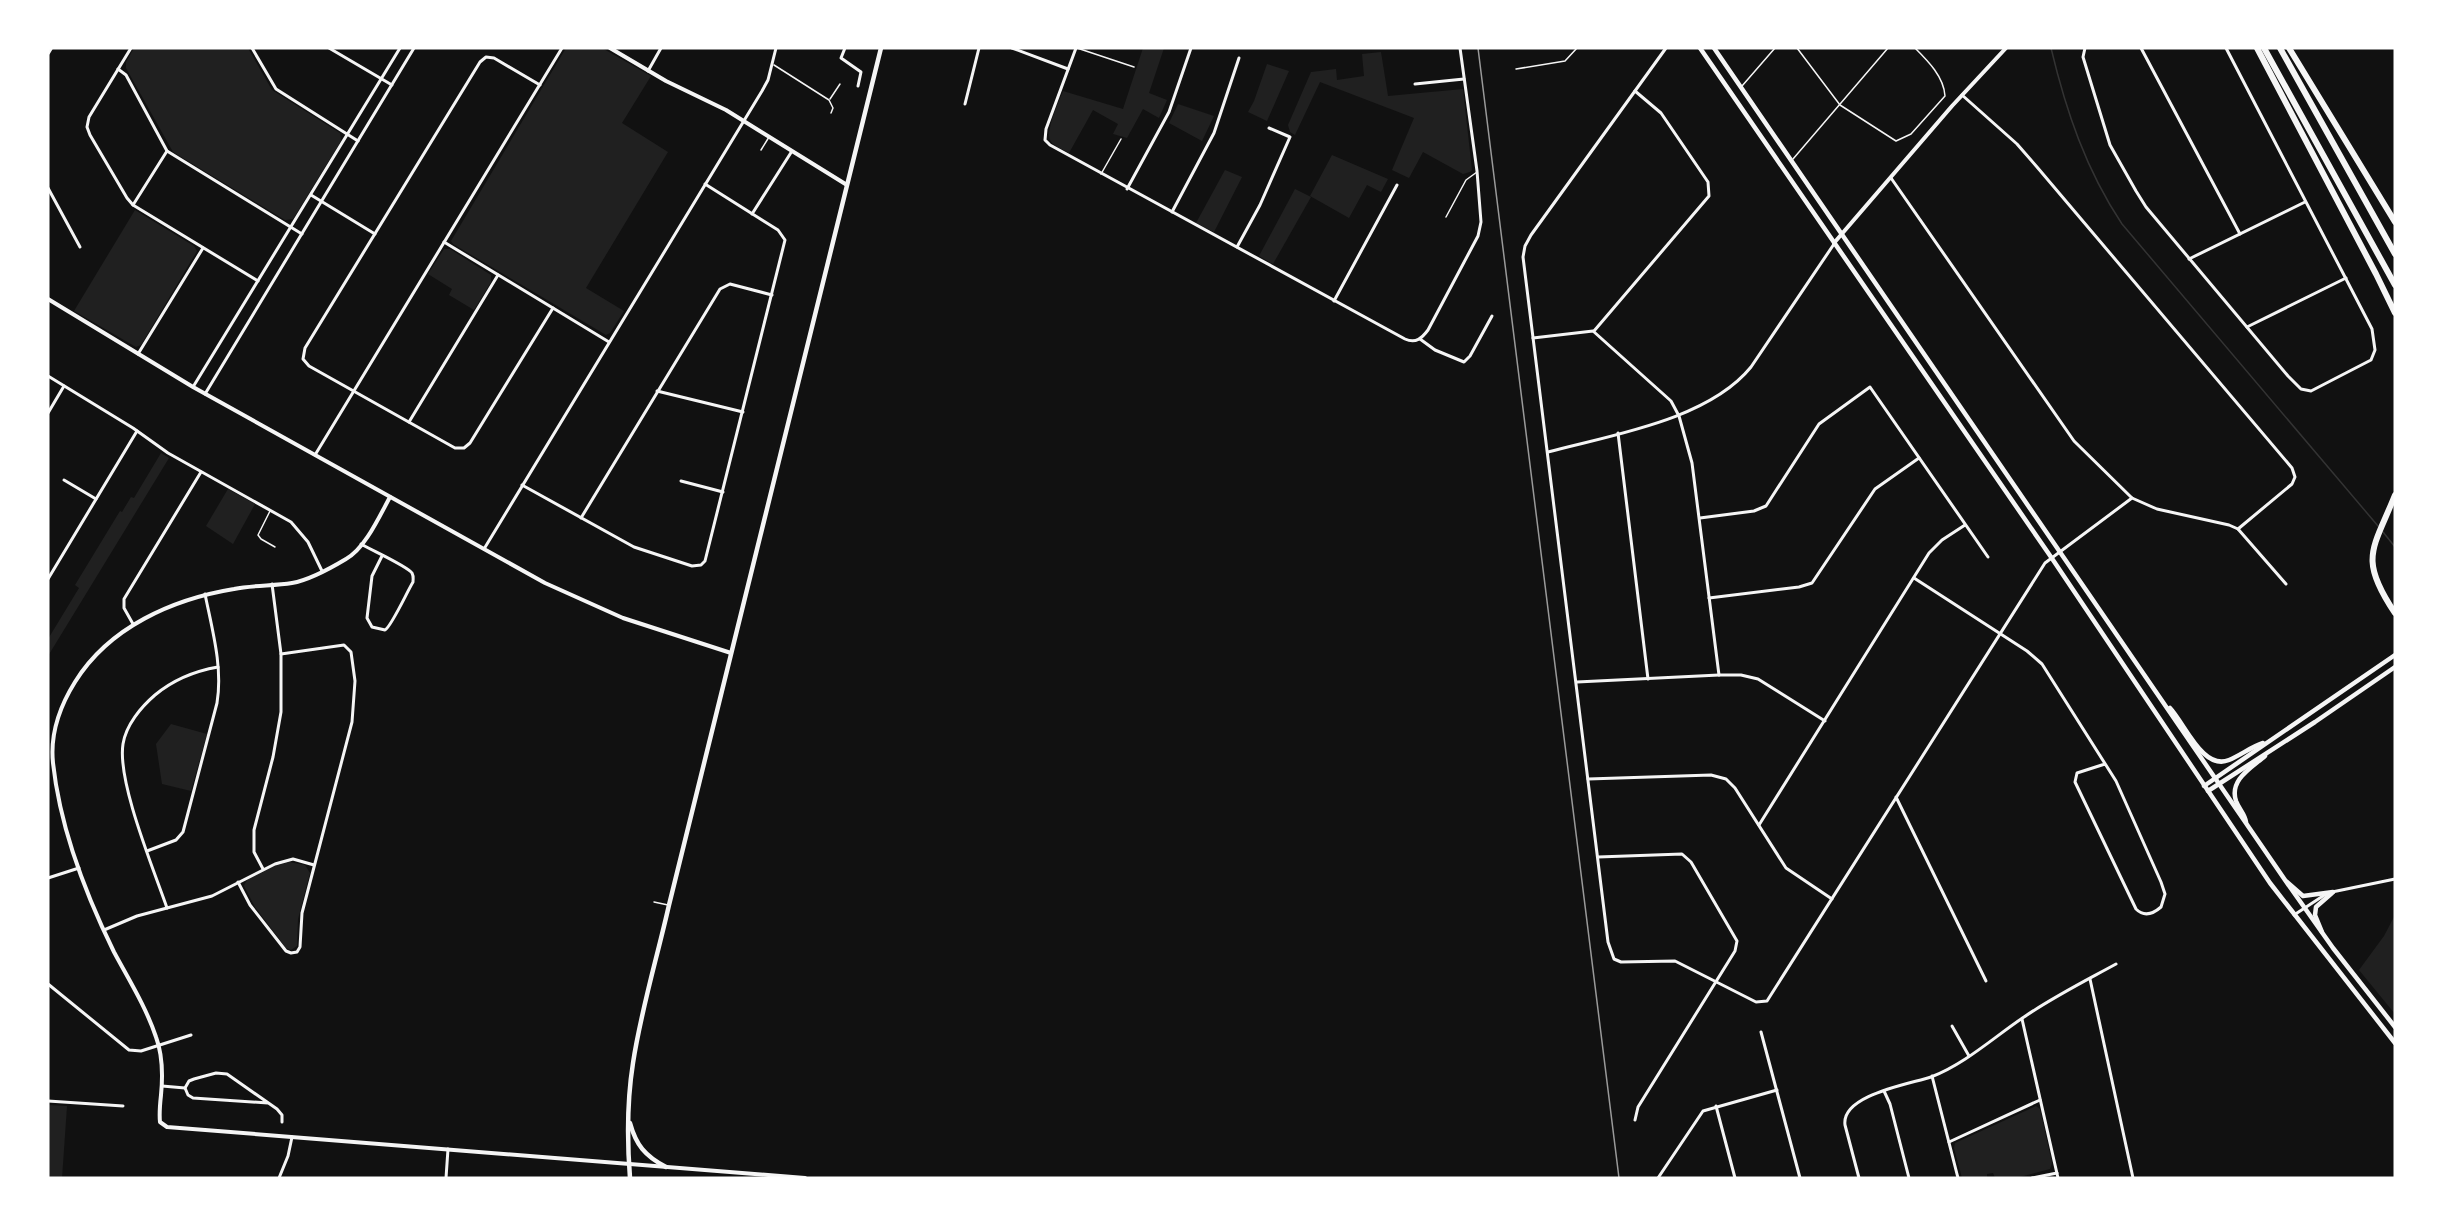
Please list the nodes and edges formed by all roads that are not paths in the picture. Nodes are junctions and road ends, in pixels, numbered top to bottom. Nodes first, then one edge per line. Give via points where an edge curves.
1 (51, 48) edge
2 (131, 48) edge
3 (252, 48) edge
4 (329, 48) edge
5 (400, 48) edge
6 (414, 48) edge
7 (562, 48) edge
8 (610, 48) edge
9 (661, 48) edge
10 (776, 48) edge
11 (845, 48) edge
12 (881, 48) edge
13 (979, 48) edge
14 (1012, 48) edge
15 (1076, 48) edge
16 (1191, 48) edge
17 (1460, 48) edge
18 (1577, 48) edge
19 (1666, 48) edge
20 (1700, 48) edge
21 (1714, 48) edge
22 (1775, 48) edge
23 (1797, 48) edge
24 (1888, 48) edge
25 (1915, 48) edge
26 (2006, 48) edge
27 (2085, 48) edge
28 (2141, 48) edge
29 (2226, 48) edge
30 (2257, 48) edge
31 (2264, 48) edge
32 (2280, 48) edge
33 (2289, 48) edge
34 (48, 53) edge
35 (1239, 58) dead end
36 (772, 64) junction
37 (1134, 67) dead end
38 (118, 69) junction
39 (1068, 69) junction
40 (1516, 69) dead end
41 (648, 70) junction
42 (381, 79) junction
43 (1464, 79) junction
44 (840, 84) dead end
45 (1415, 84) dead end
46 (392, 85) junction
47 (540, 85) junction
48 (858, 86) dead end
49 (1741, 88) junction
50 (1635, 90) junction
51 (1962, 95) junction
52 (830, 100) junction
53 (965, 104) dead end
54 (1840, 105) junction
55 (831, 113) dead end
56 (744, 121) junction
57 (1269, 128) dead end
58 (348, 134) junction
59 (769, 137) junction
60 (1121, 139) dead end
61 (358, 141) junction
62 (761, 150) dead end
63 (167, 151) junction
64 (792, 151) junction
65 (1791, 162) junction
66 (1477, 171) junction
67 (1101, 174) junction
68 (1891, 178) junction
69 (705, 184) junction
70 (847, 185) junction
71 (1397, 185) dead end
72 (48, 188) edge
73 (1127, 189) junction
74 (310, 195) junction
75 (321, 201) junction
76 (2305, 202) junction
77 (134, 205) junction
78 (1172, 212) junction
79 (752, 214) junction
80 (1446, 217) dead end
81 (2395, 222) edge
82 (291, 227) junction
83 (302, 234) junction
84 (375, 234) junction
85 (2240, 234) junction
86 (1841, 235) junction
87 (444, 242) junction
88 (1834, 243) junction
89 (80, 247) dead end
90 (1236, 247) junction
91 (203, 248) junction
92 (2395, 254) edge
93 (2189, 259) junction
94 (498, 275) junction
95 (2346, 278) junction
96 (258, 281) junction
97 (2395, 285) edge
98 (772, 295) junction
99 (48, 300) edge
100 (1334, 301) junction
101 (553, 308) junction
102 (2395, 313) edge
103 (1492, 316) dead end
104 (2247, 327) junction
105 (1593, 331) junction
106 (1533, 338) junction
107 (1420, 339) junction
108 (609, 342) junction
109 (138, 354) junction
110 (48, 376) edge
111 (64, 386) junction
112 (193, 387) junction
113 (354, 391) junction
114 (657, 391) junction
115 (205, 394) junction
116 (743, 412) junction
117 (48, 413) edge
118 (1679, 416) junction
119 (409, 422) junction
120 (137, 431) junction
121 (1618, 433) junction
122 (1548, 452) junction
123 (315, 455) junction
124 (1919, 458) junction
125 (201, 472) junction
126 (64, 480) dead end
127 (681, 481) dead end
128 (522, 485) junction
129 (723, 492) junction
130 (2395, 495) edge
131 (390, 497) junction
132 (2132, 498) junction
133 (96, 500) junction
134 (271, 510) junction
135 (580, 518) junction
136 (1700, 518) junction
137 (1965, 525) junction
138 (2238, 529) junction
139 (361, 544) junction
140 (275, 547) dead end
141 (484, 549) junction
142 (2059, 551) junction
143 (382, 556) junction
144 (1988, 557) dead end
145 (2050, 557) junction
146 (322, 571) junction
147 (1914, 578) junction
148 (48, 579) edge
149 (272, 584) junction
150 (2286, 584) dead end
151 (205, 594) junction
152 (1709, 598) junction
153 (2395, 613) edge
154 (133, 624) junction
155 (2001, 633) junction
156 (731, 653) junction
157 (281, 654) junction
158 (2395, 655) edge
159 (218, 667) junction
160 (2395, 667) edge
161 (1719, 675) junction
162 (1648, 679) junction
163 (1577, 682) junction
164 (2158, 695) junction
165 (1825, 721) junction
166 (2271, 740) junction
167 (2276, 747) junction
168 (51, 762) edge
169 (2104, 764) junction
170 (2214, 778) junction
171 (1588, 779) junction
172 (2218, 784) junction
173 (2204, 786) junction
174 (2208, 791) junction
175 (1896, 797) junction
176 (1759, 825) junction
177 (2247, 825) junction
178 (147, 851) junction
179 (1598, 857) junction
180 (314, 865) junction
181 (79, 868) junction
182 (263, 869) junction
183 (48, 878) edge
184 (2395, 879) edge
185 (2284, 880) junction
186 (238, 882) junction
187 (2334, 892) junction
188 (1832, 899) junction
189 (654, 902) dead end
190 (669, 905) junction
191 (167, 908) junction
192 (2304, 908) junction
193 (2294, 915) junction
194 (104, 930) junction
195 (2323, 934) junction
196 (2116, 964) dead end
197 (2090, 979) junction
198 (1716, 981) junction
199 (1986, 981) dead end
200 (48, 984) edge
201 (2022, 1018) junction
202 (1952, 1026) dead end
203 (2395, 1027) edge
204 (1761, 1032) dead end
205 (191, 1035) dead end
206 (2395, 1043) edge
207 (159, 1045) junction
208 (1969, 1056) junction
209 (1932, 1076) junction
210 (162, 1086) junction
211 (185, 1088) junction
212 (1777, 1090) junction
213 (1884, 1090) junction
214 (2040, 1099) junction
215 (48, 1101) edge
216 (268, 1103) junction
217 (123, 1106) dead end
218 (1716, 1106) junction
219 (628, 1118) junction
220 (1635, 1120) dead end
221 (282, 1122) dead end
222 (292, 1137) junction
223 (1949, 1142) junction
224 (448, 1149) junction
225 (628, 1164) junction
226 (666, 1167) junction
227 (2057, 1173) junction
228 (279, 1178) edge
229 (446, 1178) edge
230 (630, 1178) edge
231 (805, 1178) edge
232 (1658, 1178) edge
233 (1735, 1178) edge
234 (1800, 1178) edge
235 (1859, 1178) edge
236 (1909, 1178) edge
237 (1958, 1178) edge
238 (2032, 1178) edge
239 (2058, 1178) edge
240 (2133, 1178) edge

1 - 34 street
2 - 38 street
3 - 58 street via 276,89
4 - 42 street
5 - 42 street
6 - 46 street
7 - 47 street
8 - 41 street
9 - 41 street
10 - 36 street
11 - 48 street via 841,57 861,71
12 - 70 main road
13 - 53 street
14 - 39 street
15 - 37 lane
15 - 39 street
16 - 73 street via 1169,112
17 - 43 street
18 - 40 lane via 1565,61
19 - 50 street
20 - 88 main road
21 - 49 main road
22 - 49 lane
23 - 54 lane
24 - 54 lane
25 - 54 lane via 1931,64 1945,93 1940,104 1911,134 1902,140 1892,139
26 - 51 street
27 - 93 street via 2083,57 2110,145 2146,207
28 - 85 street
29 - 76 street
30 - 102 highway
31 - 97 highway
32 - 92 highway
33 - 81 highway
35 - 78 street via 1214,133
36 - 52 lane
36 - 56 street via 767,83
38 - 63 street via 126,75
38 - 77 street via 87,127
39 - 67 street via 1045,140
41 - 56 street
42 - 46 street
42 - 58 street
43 - 45 street
43 - 66 street
44 - 52 lane
46 - 61 street
47 - 84 street via 494,58 481,60
47 - 87 street
49 - 65 main road
50 - 105 street via 1661,113 1708,182 1709,196
50 - 106 street via 1525,246
51 - 68 street
51 - 138 street via 2017,144 2292,468 2292,484
52 - 55 lane
54 - 65 lane
56 - 59 street
56 - 69 street
57 - 90 street via 1290,137 1260,205
58 - 61 street
58 - 74 street
59 - 62 lane
59 - 64 street
60 - 67 lane
61 - 75 street
63 - 77 street
63 - 82 street
64 - 70 street
64 - 79 street
65 - 86 main road
66 - 80 lane via 1466,180
66 - 107 street via 1481,222 1478,236
67 - 73 street
68 - 86 street
68 - 132 street via 2069,435
69 - 79 street
69 - 108 street
70 - 156 main road
71 - 100 street
72 - 89 street
73 - 78 street
74 - 75 street
74 - 82 street
75 - 83 street
75 - 84 street
76 - 85 street
76 - 95 street
77 - 91 street
78 - 90 street
79 - 98 street via 785,239
82 - 83 street
82 - 96 street
83 - 115 street
84 - 113 street via 303,353 309,366
85 - 93 street
86 - 88 street
86 - 142 main road
87 - 94 street
87 - 113 street
88 - 118 street via 1744,376 1723,393
88 - 145 main road
90 - 100 street
91 - 96 street
91 - 109 street
93 - 104 street
94 - 101 street
94 - 119 street
95 - 104 street
95 - 104 street via 2373,336 2374,355 2365,365 2306,391 2292,381
96 - 112 street
98 - 114 street via 733,284 722,287
98 - 116 street
99 - 109 street
100 - 107 street via 1408,341
101 - 108 street
101 - 119 street via 468,446 455,448
103 - 107 street via 1464,362
105 - 106 street
105 - 118 street via 1671,401
106 - 122 street
108 - 128 street
109 - 112 street
110 - 111 street
111 - 117 street
111 - 120 street
112 - 115 street
113 - 119 street
113 - 123 street
114 - 116 street
114 - 135 street
115 - 123 street
116 - 129 street
118 - 121 street
118 - 136 street via 1692,463
120 - 125 street
120 - 133 street
121 - 122 street
121 - 162 street
122 - 163 street
123 - 131 street
124 - 136 street via 1870,387 1819,424 1764,508
124 - 137 street
124 - 152 street via 1875,489 1812,583
125 - 134 street
125 - 154 street via 124,599 124,608
126 - 133 street
127 - 129 street
128 - 135 street
128 - 141 street
129 - 135 street via 705,561 695,567 640,550
130 - 153 highway via 2372,553 2375,581
131 - 139 street
131 - 141 street
132 - 138 street via 2157,509
132 - 142 street
133 - 148 street
134 - 140 lane via 258,535
134 - 146 street via 299,531
136 - 152 street
137 - 144 street
137 - 147 street via 1934,547
138 - 150 street
139 - 143 street
139 - 146 street via 347,559
141 - 156 street via 587,603
142 - 145 street
142 - 164 main road
143 - 143 street via 410,571 414,578 391,626 385,630 372,627 367,618 373,572
145 - 155 street
145 - 173 main road
146 - 149 street via 300,581
147 - 155 street
147 - 165 street
149 - 151 street
149 - 157 street
151 - 154 street
151 - 159 street
152 - 161 street
154 - 168 street via 89,661 71,689 56,725
155 - 169 street via 2042,664
155 - 175 street
156 - 190 main road
157 - 180 street via 340,644 351,654 355,681 352,722
157 - 182 street via 280,720 254,830 254,852
158 - 166 main road
159 - 178 street via 217,703 183,832 176,840
159 - 178 street via 165,687 142,707 126,733 124,763
160 - 167 main road
161 - 162 street
161 - 165 street via 1754,677
162 - 163 street
163 - 171 street
164 - 166 main road via 2203,754 2212,760 2227,761
164 - 170 main road
165 - 176 street
166 - 170 main road
167 - 172 main road
167 - 177 main road via 2241,776 2235,787 2235,798
168 - 181 street
169 - 169 street via 2116,781 2161,882 2164,904 2152,914 2136,909 2075,782 2077,773
170 - 172 main road
170 - 173 main road
171 - 176 street via 1720,777 1735,788
171 - 179 street
172 - 174 main road
172 - 177 main road
173 - 174 main road
174 - 193 main road
175 - 188 street
175 - 199 street
176 - 188 street via 1786,868
177 - 185 main road
178 - 191 street
179 - 198 street via 1609,948 1614,959 1676,961
179 - 198 street via 1680,853 1689,859 1737,941
180 - 182 street via 291,859
180 - 186 street via 302,913 300,949 293,953 286,951 260,918
181 - 183 street
181 - 194 street
182 - 186 street
184 - 187 street
185 - 187 main road via 2303,896
185 - 192 main road
186 - 191 street via 212,896
187 - 192 street
187 - 195 main road via 2316,907
188 - 198 street via 1767,1001 1756,1002
189 - 190 lane
190 - 219 main road via 633,1062
191 - 194 street
192 - 193 street
192 - 195 main road
193 - 206 main road
194 - 207 street
195 - 203 main road
196 - 197 street
197 - 201 street
197 - 240 street
198 - 220 street via 1638,1107
200 - 207 street via 127,1048 141,1051
201 - 208 street
201 - 214 street
202 - 208 street
204 - 212 street
205 - 207 street
207 - 210 street
208 - 209 street
209 - 213 street
209 - 223 street
210 - 211 street
210 - 222 street via 159,1117 167,1127
211 - 216 street via 193,1098
211 - 216 street via 189,1081 222,1072
212 - 218 street
212 - 234 street
213 - 235 street via 1852,1107 1845,1116
213 - 236 street
214 - 223 street
214 - 227 street
215 - 217 street
216 - 221 street via 280,1112
218 - 232 street via 1700,1114
218 - 233 street
219 - 225 main road
219 - 226 main road via 637,1144 651,1159
222 - 224 street
222 - 228 street
223 - 237 street
224 - 225 street
224 - 229 street
225 - 226 street
225 - 230 main road
226 - 231 street
227 - 238 street
227 - 239 street

